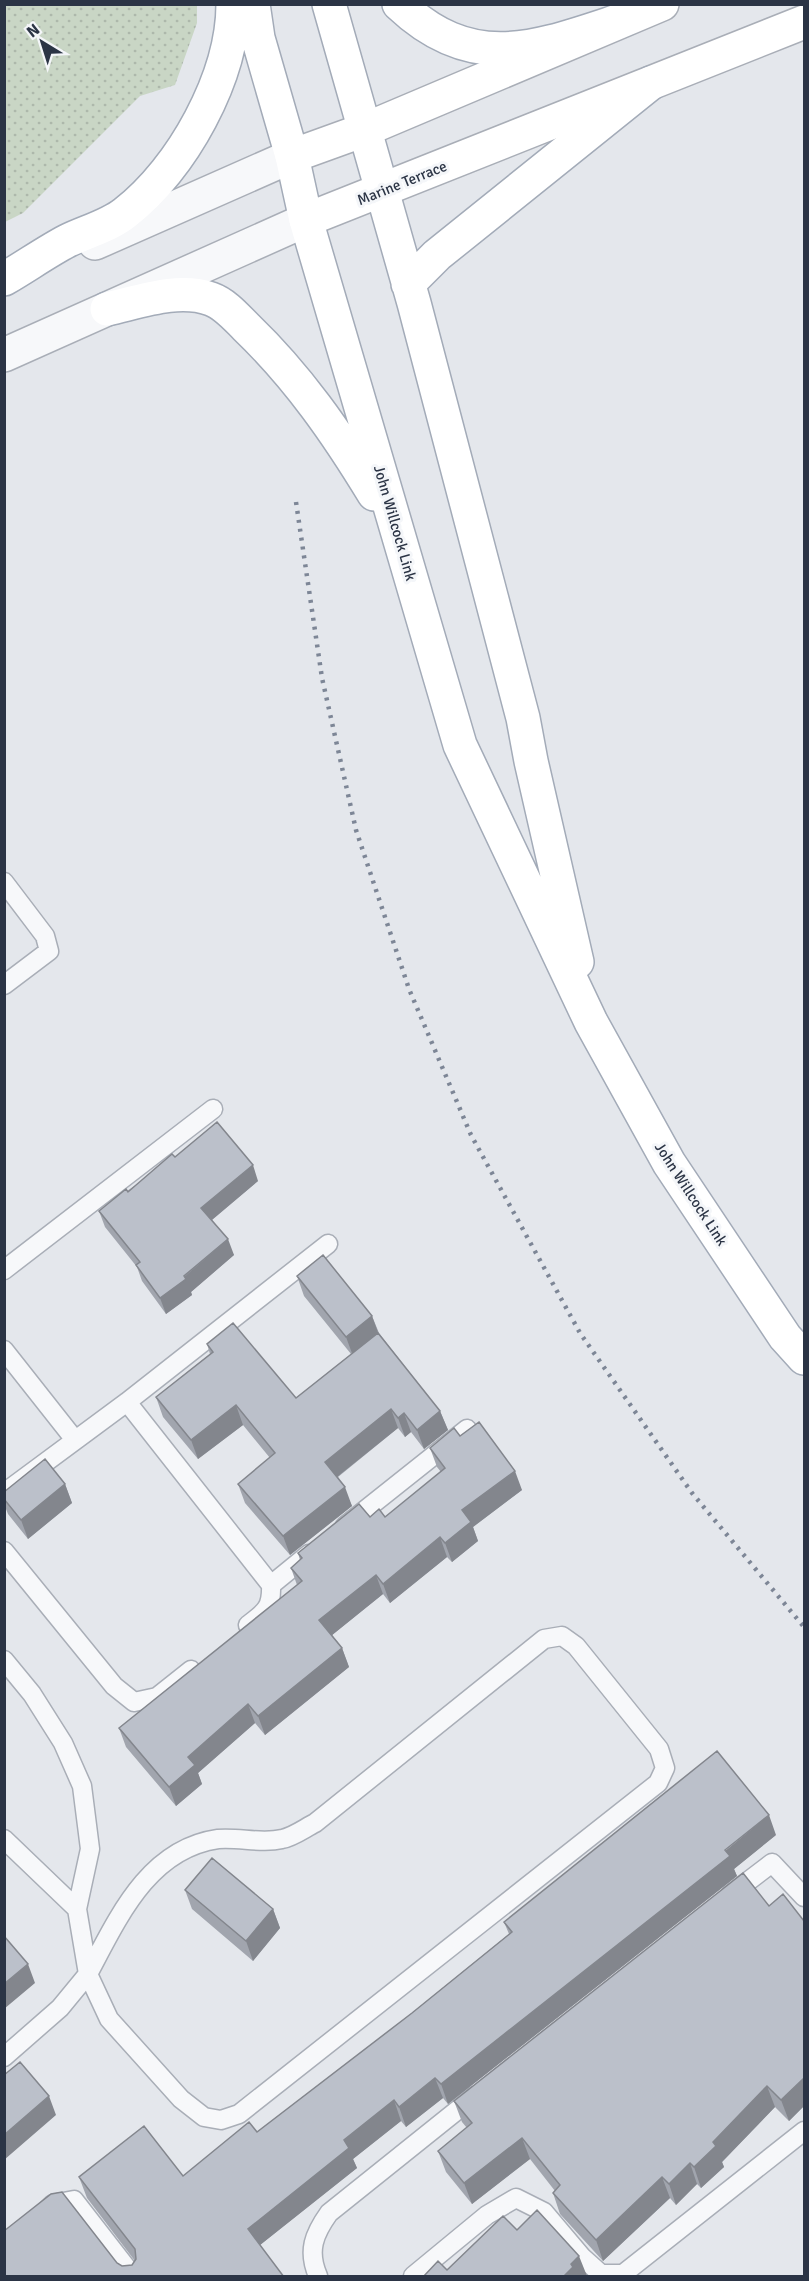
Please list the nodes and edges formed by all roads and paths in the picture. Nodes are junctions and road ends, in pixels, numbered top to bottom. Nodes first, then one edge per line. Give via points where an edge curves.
1 (233, 4) edge
2 (253, 4) edge
3 (329, 4) edge
4 (399, 4) edge
5 (662, 4) edge
6 (624, 20) junction
7 (804, 21) edge
8 (651, 83) junction
9 (364, 130) junction
10 (292, 156) junction
11 (382, 191) junction
12 (306, 220) junction
13 (4, 280) edge
14 (408, 284) junction
15 (107, 309) junction
16 (4, 355) edge
17 (397, 531) junction
18 (4, 882) edge
19 (4, 985) edge
20 (591, 1022) junction
21 (213, 1109) dead end
22 (328, 1244) dead end
23 (4, 1270) edge
24 (4, 1350) edge
25 (804, 1358) edge
26 (127, 1402) junction
27 (467, 1429) edge
28 (75, 1440) junction
29 (4, 1493) edge
30 (4, 1551) edge
31 (271, 1585) junction
32 (230, 1640) edge
33 (4, 1660) edge
34 (202, 1661) edge
35 (4, 1839) edge
36 (804, 1897) edge
37 (715, 1907) edge
38 (77, 1910) junction
39 (88, 1974) junction
40 (4, 2057) edge
41 (493, 2082) edge
42 (804, 2131) edge
43 (37, 2218) edge
44 (133, 2277) edge
45 (318, 2277) edge
46 (413, 2277) edge

1 - 13 main road via 233,27 211,99 192,138 160,179 124,214 64,243
2 - 10 main road, John Willcock Link via 258,38
3 - 9 main road, John Willcock Link
4 - 6 main road via 440,35 500,51 545,45
5 - 6 main road
6 - 9 main road
7 - 8 main road, Marine Terrace
8 - 11 main road, Marine Terrace
8 - 14 main road via 437,255
9 - 10 main road
9 - 11 main road, John Willcock Link
10 - 12 main road, John Willcock Link
10 - 13 street
11 - 12 main road, Marine Terrace
11 - 14 main road, John Willcock Link
12 - 15 street, Marine Terrace
12 - 17 main road, John Willcock Link
14 - 20 main road, John Willcock Link via 524,718
15 - 16 street, Marine Terrace
15 - 17 main road via 182,296 211,299 223,306 316,404
17 - 20 main road, John Willcock Link via 460,745
18 - 19 lane via 45,936 49,951
20 - 25 main road, John Willcock Link via 669,1163 785,1337
21 - 23 lane
22 - 26 lane
24 - 28 lane
26 - 28 lane
26 - 31 lane
27 - 31 lane
28 - 29 lane
30 - 34 lane via 114,1686 134,1702 157,1697
31 - 32 lane via 272,1600 266,1611
33 - 38 lane via 32,1694 63,1743 82,1786 90,1849
35 - 38 lane
36 - 37 lane via 772,1863
38 - 39 lane
39 - 39 lane via 123,1910 160,1864 185,1847 219,1839 283,1839 315,1823 544,1639 562,1636 576,1646 659,1749 665,1768 658,1783 239,2114 221,2120 204,2117 181,2099 109,2019
39 - 40 lane via 60,2008
41 - 45 lane via 329,2213 316,2231 311,2250
42 - 46 lane via 623,2274 601,2274 544,2212 516,2198 487,2216
43 - 44 lane via 53,2204 74,2200

